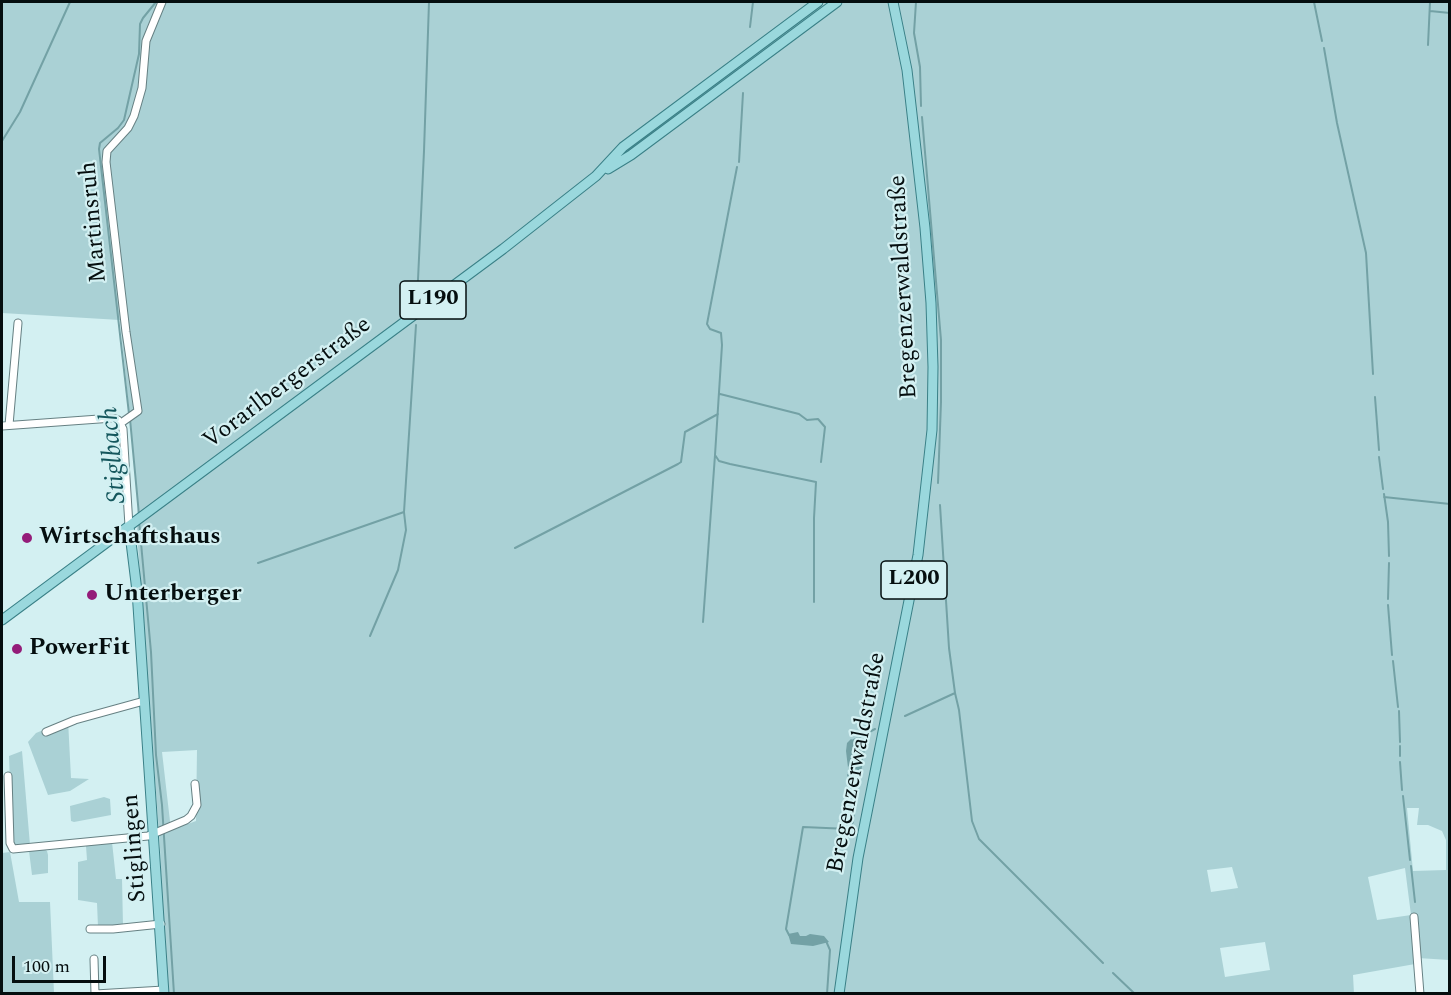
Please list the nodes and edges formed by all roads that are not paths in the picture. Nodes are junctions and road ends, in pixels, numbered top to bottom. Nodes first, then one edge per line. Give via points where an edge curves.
1 (161, 2) edge
2 (818, 2) edge
3 (837, 2) edge
4 (891, 2) edge
5 (596, 176) junction
6 (18, 322) dead end
7 (123, 421) junction
8 (5, 425) edge
9 (131, 524) junction
10 (2, 620) edge
11 (144, 701) junction
12 (46, 732) dead end
13 (8, 777) dead end
14 (195, 784) dead end
15 (157, 831) junction
16 (1414, 917) dead end
17 (160, 924) junction
18 (90, 929) dead end
19 (94, 959) dead end
20 (164, 992) edge
21 (95, 993) edge
22 (839, 993) edge
23 (1420, 993) edge

1 - 7 street, Martinsruh via 146,41 142,88 134,116 110,146 106,162 138,411
2 - 5 main road, Vorarlbergerstraße / L190 via 623,147
3 - 5 main road, Vorarlbergerstraße / L190 via 631,155
4 - 22 main road, Bregenzerwaldstraße / L200 via 908,80 931,303 932,430 918,555 858,858
5 - 9 main road, Vorarlbergerstraße / L190
6 - 8 street
7 - 8 street via 113,418
7 - 9 street
9 - 10 main road, Vorarlbergerstraße / L190
9 - 11 main road, Stiglingen
11 - 12 street
11 - 15 main road, Stiglingen
13 - 15 street via 13,849 148,836
14 - 15 street via 194,811 186,820
15 - 17 main road, Stiglingen
16 - 23 street
17 - 18 street
17 - 20 main road, Stiglingen
19 - 21 street
20 - 21 street

